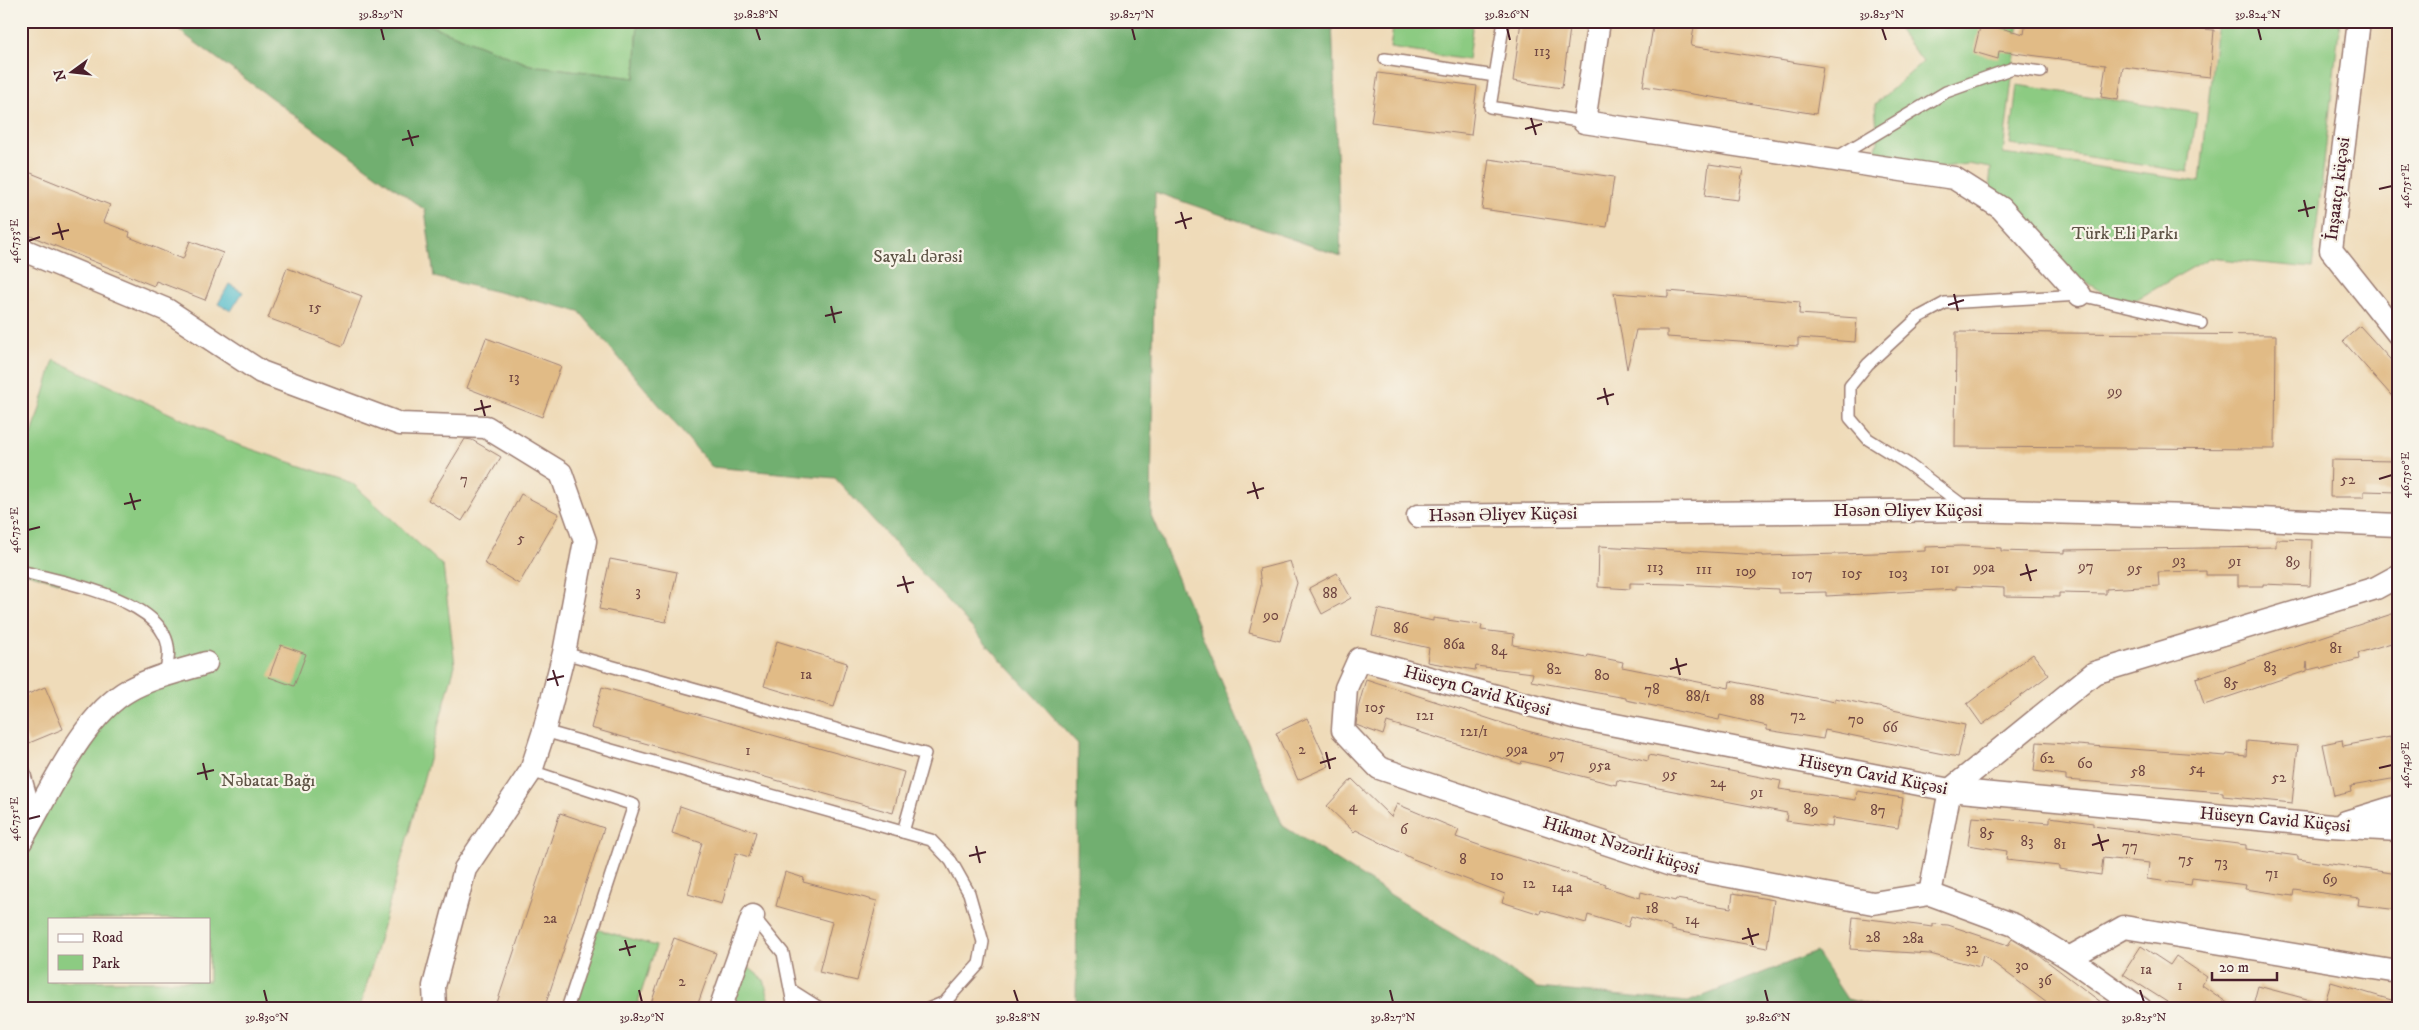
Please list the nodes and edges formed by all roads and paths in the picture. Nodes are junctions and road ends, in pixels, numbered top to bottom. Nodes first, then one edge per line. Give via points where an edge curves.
1 (1504, 21) edge
2 (1599, 21) edge
3 (2359, 21) edge
4 (1385, 59) dead end
5 (2041, 72) dead end
6 (1495, 76) junction
7 (1584, 122) junction
8 (1830, 161) junction
9 (21, 249) edge
10 (2080, 294) junction
11 (2201, 323) dead end
12 (2398, 334) edge
13 (1968, 510) junction
14 (1418, 516) dead end
15 (2398, 525) edge
16 (21, 571) edge
17 (2398, 576) edge
18 (564, 653) junction
19 (1359, 659) joint
20 (206, 663) dead end
21 (162, 677) junction
22 (544, 731) junction
23 (21, 761) edge
24 (531, 771) junction
25 (1950, 790) junction
26 (2398, 806) edge
27 (33, 822) junction
28 (2331, 826) junction
29 (2398, 830) edge
30 (903, 832) junction
31 (21, 841) edge
32 (1930, 894) junction
33 (754, 916) joint
34 (2069, 958) junction
35 (2398, 972) edge
36 (791, 990) junction
37 (435, 1009) edge
38 (567, 1009) edge
39 (720, 1009) edge
40 (794, 1009) edge
41 (821, 1009) edge
42 (928, 1009) edge
43 (2141, 1009) edge

1 - 6 lane
2 - 7 street
3 - 12 street, İnşaatçı küçəsi via 2331,250
4 - 6 lane
5 - 8 lane via 2012,68 1946,92
6 - 7 lane via 1490,107
7 - 8 street
8 - 10 street via 1954,178 2001,208
9 - 18 street via 167,310 261,372 400,424 486,427 561,473 586,542
10 - 11 lane
10 - 13 lane via 1945,303 1919,317 1868,364 1850,386 1850,418 1868,439 1908,464
13 - 14 street, Həsən Əliyev Küçəsi
13 - 15 street, Həsən Əliyev Küçəsi
16 - 21 lane via 122,600 145,613 160,625 169,645 169,663
17 - 25 street via 2376,588 2094,673
18 - 22 street
18 - 30 lane via 926,754
19 - 25 street, Hüseyn Cavid Küçəsi via 1574,716
19 - 32 street, Hikmət Nəzərli küçəsi via 1346,688 1343,730 1379,768 1671,865 1873,902
20 - 21 street
21 - 27 street via 130,689 102,708 78,742
22 - 24 street
22 - 30 lane
23 - 27 lane via 30,793
24 - 37 street via 465,870 434,986
24 - 38 lane via 634,806
25 - 28 street, Hüseyn Cavid Küçəsi
25 - 32 street
26 - 28 street
27 - 31 street
28 - 29 street, Hüseyn Cavid Küçəsi
30 - 42 lane via 931,840 951,861 969,893 982,942 979,964 945,1002
32 - 34 street, Hikmət Nəzərli küçəsi via 2014,926
33 - 36 lane via 783,953
33 - 39 street
34 - 35 street via 2124,927
34 - 43 street, Hikmət Nəzərli küçəsi
36 - 40 lane
36 - 41 lane

